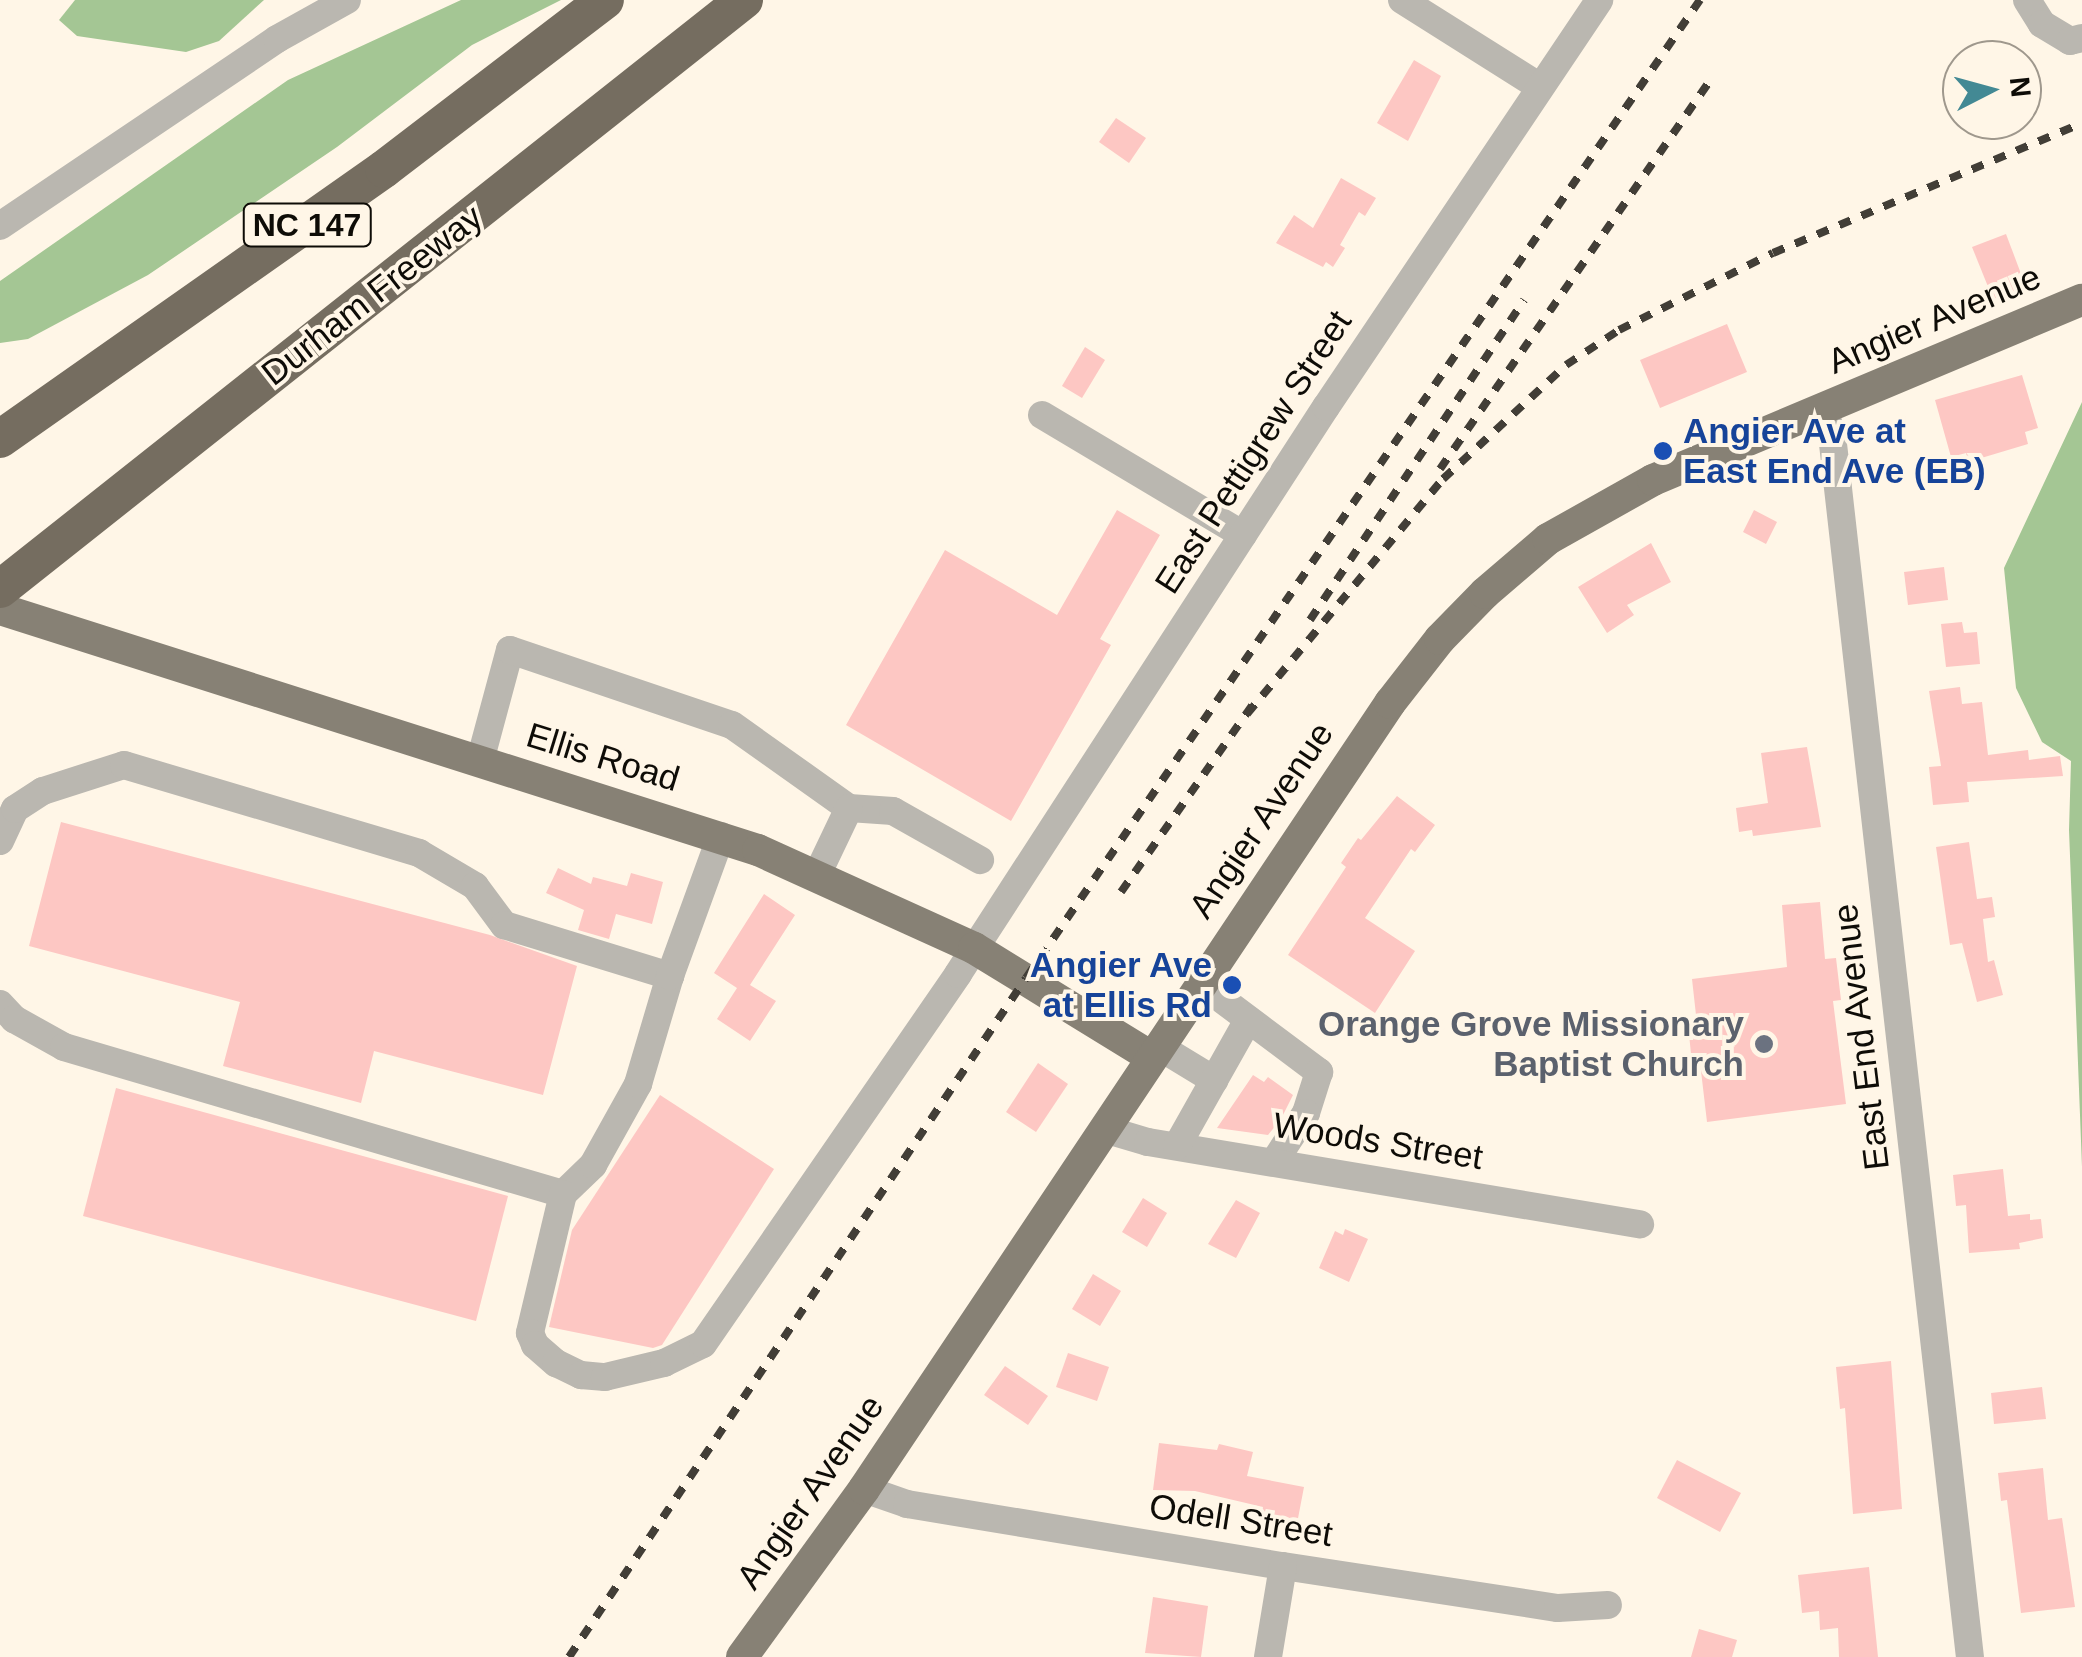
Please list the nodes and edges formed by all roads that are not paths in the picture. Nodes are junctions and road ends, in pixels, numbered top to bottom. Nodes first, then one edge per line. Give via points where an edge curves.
1 (347, 0) edge
2 (605, 0) edge
3 (744, 0) edge
4 (1402, 0) edge
5 (1599, 0) edge
6 (2027, 0) edge
7 (2082, 38) edge
8 (1540, 88) junction
9 (0, 226) edge
10 (2082, 300) edge
11 (1824, 408) junction
12 (1042, 415) dead end
13 (0, 439) edge
14 (1243, 535) junction
15 (0, 589) edge
16 (0, 609) edge
17 (480, 761) junction
18 (849, 808) junction
19 (721, 836) junction
20 (0, 841) edge
21 (980, 860) dead end
22 (816, 875) junction
23 (974, 948) junction
24 (670, 976) junction
25 (1200, 983) junction
26 (0, 1004) edge
27 (1248, 1020) junction
28 (1154, 1051) junction
29 (1214, 1080) junction
30 (1104, 1130) junction
31 (1177, 1146) junction
32 (1274, 1162) junction
33 (563, 1194) junction
34 (1640, 1224) dead end
35 (864, 1489) junction
36 (1283, 1566) junction
37 (1608, 1605) dead end
38 (742, 1657) edge
39 (1268, 1657) edge
40 (1970, 1657) edge

1 - 9 street via 277,39
2 - 13 highway, NC 147 via 368,180
3 - 15 highway, Durham Freeway / NC 147
4 - 8 street
5 - 8 street, East Pettigrew Street
6 - 7 street via 2042,24 2070,41
8 - 14 street, East Pettigrew Street
10 - 11 main road, Angier Avenue
11 - 25 main road, Angier Avenue via 1589,512 1507,573 1440,639 1390,703
11 - 40 street, East End Avenue
12 - 14 street
14 - 23 street, East Pettigrew Street
16 - 17 main road, Ellis Road
17 - 18 street via 510,650 732,725
17 - 19 main road, Ellis Road
18 - 21 street via 893,810
18 - 22 street
19 - 22 main road, Ellis Road
19 - 24 street
20 - 24 street via 15,809 43,791 124,764 419,853 475,886 504,925
22 - 23 main road, Ellis Road
23 - 28 main road, Ellis Road
23 - 33 street, East Pettigrew Street via 703,1344 664,1363 605,1377 580,1375 534,1345 530,1333
24 - 33 street via 638,1084 593,1166
25 - 27 street
25 - 28 main road, Angier Avenue
26 - 33 street via 64,1047
27 - 29 street
27 - 32 street via 1318,1072 1306,1113
28 - 29 street
28 - 30 main road, Angier Avenue
29 - 31 street
30 - 31 street, Woods Street
30 - 35 main road, Angier Avenue
31 - 32 street, Woods Street
32 - 34 street, Woods Street
35 - 36 street, Odell Street via 906,1504
35 - 38 main road, Angier Avenue
36 - 37 street, Odell Street via 1558,1608
36 - 39 street

